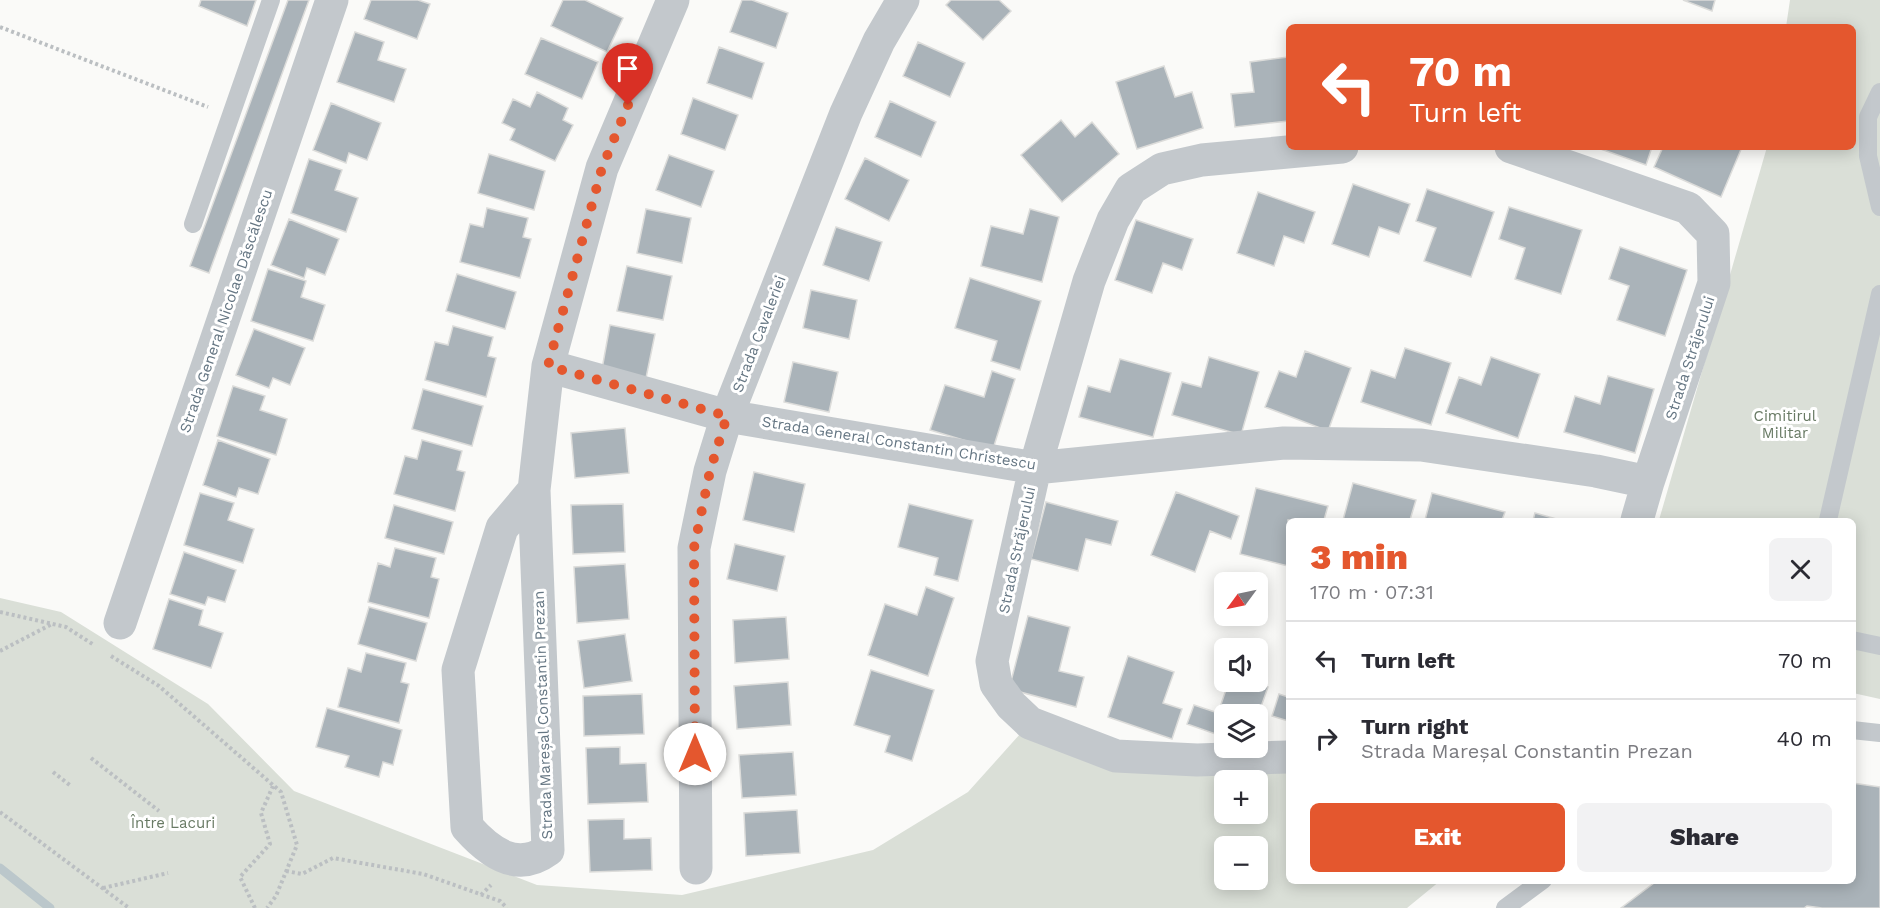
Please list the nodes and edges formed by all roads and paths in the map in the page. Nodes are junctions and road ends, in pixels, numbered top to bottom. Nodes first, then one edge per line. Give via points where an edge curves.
1 (271, 0) edge
2 (332, 0) edge
3 (672, 0) edge
4 (903, 0) edge
5 (0, 27) edge
6 (1880, 92) edge
7 (231, 116) junction
8 (1307, 150) edge
9 (1520, 150) edge
10 (1880, 207) edge
11 (193, 224) dead end
12 (1880, 294) edge
13 (548, 366) junction
14 (727, 416) junction
15 (1035, 468) junction
16 (1648, 482) junction
17 (534, 490) junction
18 (1638, 518) edge
19 (1828, 518) edge
20 (0, 612) edge
21 (120, 623) dead end
22 (52, 624) junction
23 (1856, 641) edge
24 (1880, 646) edge
25 (101, 650) dead end
26 (0, 651) edge
27 (110, 655) dead end
28 (1856, 730) edge
29 (1880, 733) edge
30 (1286, 756) edge
31 (91, 758) dead end
32 (53, 772) dead end
33 (71, 786) dead end
34 (273, 786) junction
35 (159, 811) dead end
36 (0, 812) edge
37 (696, 868) dead end
38 (286, 871) junction
39 (168, 873) dead end
40 (1537, 884) edge
41 (102, 888) junction
42 (129, 908) edge
43 (255, 908) edge
44 (267, 908) edge
45 (507, 908) edge
46 (1504, 908) edge

1 - 7 lane
2 - 21 street, Strada General Nicolae Dăscălescu
3 - 13 street, Strada Mareșal Constantin Prezan via 602,168
4 - 14 street, Strada Cavaleriei via 846,113
5 - 7 path
6 - 10 lane via 1868,117 1869,156
7 - 11 lane
8 - 15 street, Strada Străjerului via 1202,159 1162,169 1131,189 1113,220 1089,281
9 - 16 street, Strada Străjerului via 1688,208 1713,234 1714,283
12 - 19 lane
13 - 14 street, Strada General Constantin Christescu
13 - 17 street, Strada Mareșal Constantin Prezan
14 - 15 street, Strada General Constantin Christescu
14 - 37 street, Strada Cavaleriei via 710,471 694,548
15 - 16 street, Strada General Constantin Christescu via 1284,443 1421,445
15 - 30 street, Strada Străjerului via 992,661 996,684 1011,705 1030,723 1116,756 1197,760
16 - 18 street, Strada Străjerului
17 - 17 street, Strada Mareșal Constantin Prezan via 548,850 538,858 518,860 499,855 481,843 468,827 458,670 502,528
20 - 22 path
22 - 25 path via 66,627
22 - 26 path
23 - 24 lane
27 - 34 path via 159,686
28 - 29 lane
31 - 35 path
32 - 33 path
34 - 38 path via 281,792 297,845
34 - 43 path via 261,813 270,844 240,877
36 - 41 path
38 - 44 path
38 - 45 path via 302,874 333,858 423,874 500,901
39 - 41 path
40 - 46 lane
41 - 42 path

